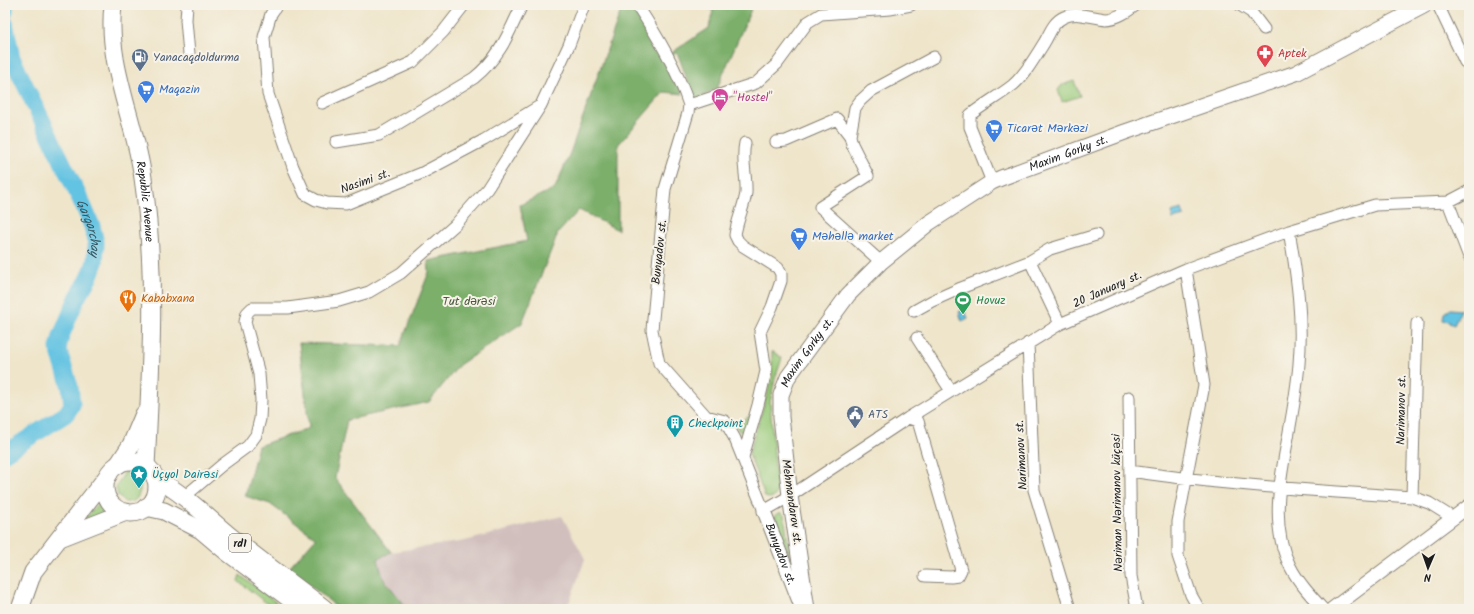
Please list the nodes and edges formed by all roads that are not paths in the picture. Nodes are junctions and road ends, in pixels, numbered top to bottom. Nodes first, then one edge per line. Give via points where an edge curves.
1 (112, 5) edge
2 (187, 5) edge
3 (277, 5) edge
4 (464, 5) edge
5 (522, 5) edge
6 (584, 5) edge
7 (637, 5) edge
8 (910, 5) edge
9 (1136, 5) edge
10 (1240, 5) edge
11 (1425, 5) edge
12 (1438, 5) edge
13 (1264, 29) dead end
14 (1465, 50) edge
15 (189, 54) dead end
16 (934, 57) dead end
17 (1469, 63) edge
18 (322, 103) dead end
19 (542, 105) junction
20 (689, 105) junction
21 (850, 136) junction
22 (336, 142) dead end
23 (776, 142) dead end
24 (745, 143) dead end
25 (992, 182) junction
26 (1469, 191) edge
27 (1448, 202) junction
28 (1289, 231) junction
29 (1096, 235) dead end
30 (1469, 256) edge
31 (1030, 261) junction
32 (880, 262) junction
33 (1186, 269) junction
34 (914, 311) dead end
35 (1416, 323) dead end
36 (1060, 324) junction
37 (917, 338) dead end
38 (1028, 343) junction
39 (951, 391) junction
40 (781, 395) joint
41 (1129, 397) dead end
42 (150, 401) junction
43 (908, 418) junction
44 (743, 457) junction
45 (113, 469) junction
46 (1130, 470) junction
47 (151, 472) junction
48 (1186, 479) junction
49 (1278, 488) junction
50 (790, 496) junction
51 (184, 497) junction
52 (1412, 497) junction
53 (1469, 506) edge
54 (146, 507) junction
55 (764, 510) junction
56 (126, 512) junction
57 (1453, 518) junction
58 (60, 538) junction
59 (925, 576) dead end
60 (20, 609) edge
61 (303, 609) edge
62 (325, 609) edge
63 (802, 609) edge
64 (807, 609) edge
65 (1070, 609) edge
66 (1137, 609) edge
67 (1199, 609) edge
68 (1323, 609) edge
69 (1332, 609) edge

1 - 42 main road, Republic Avenue via 114,52 143,176 150,231
2 - 15 street
3 - 19 street, Nasimi st. via 271,14 264,37 268,94 305,194 316,200 346,204 422,173
4 - 18 street via 443,32 413,62
5 - 22 street via 497,54 488,67 474,78 379,135
6 - 19 street
7 - 20 street via 669,58 682,83
8 - 20 street via 821,14 808,22 777,64 756,83
9 - 25 street via 1125,13 1108,19 1080,15 1061,19 1051,28 1025,72 1014,84 970,115 970,127
10 - 13 street via 1252,12
11 - 25 main road, Maxim Gorky st. via 1296,73 1125,132
12 - 14 street
14 - 17 street via 1465,62
16 - 21 street via 871,92 860,101 855,108
19 - 51 street via 487,189 455,224 401,274 369,292 339,301 288,308 252,308 247,313 245,322 259,374 260,419 256,435 248,446
20 - 44 street, Bunyadov st. via 665,189 652,330 659,363 706,416 725,420
21 - 23 street via 837,119 786,142
21 - 32 street via 868,176 820,207
24 - 44 street via 743,159 746,194 736,235 743,246 778,268 781,281 760,332 766,372
25 - 32 main road, Maxim Gorky st. via 929,223
26 - 27 street, 20 January st.
27 - 28 street, 20 January st. via 1375,205
27 - 30 street
28 - 33 street, 20 January st.
28 - 49 street via 1298,290 1300,344 1297,385
29 - 31 street via 1050,250
31 - 34 street via 961,288
31 - 36 street
32 - 40 main road, Maxim Gorky st. via 848,295 788,377
33 - 36 street, 20 January st.
33 - 48 street via 1204,385
35 - 52 street, Narimanov st.
36 - 38 street, 20 January st.
37 - 39 street
38 - 39 street, 20 January st.
38 - 65 street, Narimanov st. via 1034,490
39 - 43 street, 20 January st.
40 - 50 main road, Mehmandarov st.
41 - 46 street, Nəriman Nərimanov küçəsi
42 - 45 main road via 131,446
42 - 47 main road, Republic Avenue
43 - 50 street, 20 January st.
43 - 59 street via 918,421 961,570 958,576
44 - 55 street, Bunyadov st.
45 - 47 main road via 132,461 139,462
45 - 56 main road via 106,481 107,497 118,509
45 - 58 main road
46 - 48 street
46 - 66 street, Nəriman Nərimanov küçəsi via 1131,576
47 - 51 main road, rd1
47 - 54 main road via 157,486 156,494
48 - 49 street
48 - 67 street via 1178,522 1178,556 1190,595
49 - 52 street
49 - 68 street via 1280,536 1285,555 1306,591
50 - 55 street, 20 January st.
50 - 64 main road, Mehmandarov st.
51 - 62 main road, rd1
52 - 57 street via 1429,503
53 - 57 street
54 - 56 main road via 140,511
54 - 61 main road, rd1 via 164,510 201,530
55 - 63 street, Bunyadov st.
56 - 58 main road
57 - 69 street
58 - 60 main road via 34,572

